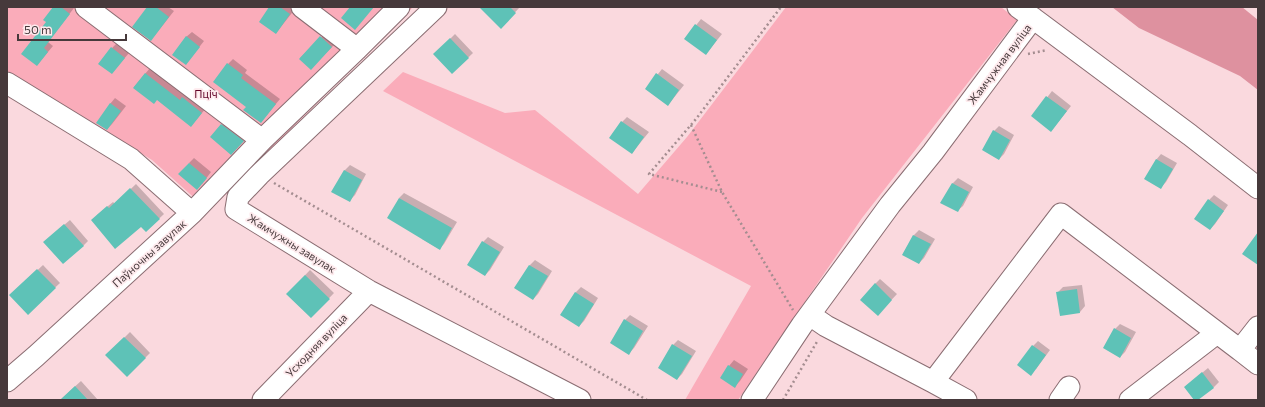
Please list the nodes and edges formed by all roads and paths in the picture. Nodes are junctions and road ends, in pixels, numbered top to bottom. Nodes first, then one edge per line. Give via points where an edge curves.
1 (86, 7) edge
2 (302, 7) edge
3 (399, 7) edge
4 (436, 7) edge
5 (781, 7) edge
6 (1026, 13) edge
7 (357, 49) junction
8 (1050, 49) dead end
9 (1024, 55) dead end
10 (7, 83) edge
11 (691, 125) junction
12 (262, 140) junction
13 (259, 175) junction
14 (1258, 188) edge
15 (722, 192) junction
16 (192, 213) junction
17 (369, 291) junction
18 (813, 322) junction
19 (1258, 327) edge
20 (1217, 333) junction
21 (1240, 350) junction
22 (1258, 364) edge
23 (7, 381) edge
24 (933, 382) junction
25 (263, 400) edge
26 (580, 400) edge
27 (647, 400) edge
28 (752, 400) edge
29 (783, 400) edge
30 (966, 400) edge
31 (1130, 400) edge

1 - 12 street
2 - 7 street
3 - 7 street
4 - 13 street, Жамчужны завулак
5 - 11 path
6 - 14 street, Жамчужная вуліца
6 - 18 street, Жамчужная вуліца via 933,152 890,205
7 - 12 street
8 - 9 path
10 - 16 street, Паўночны завулак via 131,159
11 - 15 path
11 - 15 path via 649,174
12 - 16 street
13 - 17 street, Жамчужны завулак via 238,197 236,209
13 - 27 path
15 - 18 path
16 - 23 street, Паўночны завулак
17 - 25 street, Усходняя вуліца
17 - 26 street, Жамчужны завулак
18 - 24 street
18 - 28 street, Жамчужная вуліца
18 - 29 path
19 - 21 street
20 - 21 street
20 - 24 street via 1061,214
20 - 31 street
21 - 22 street
24 - 30 street

